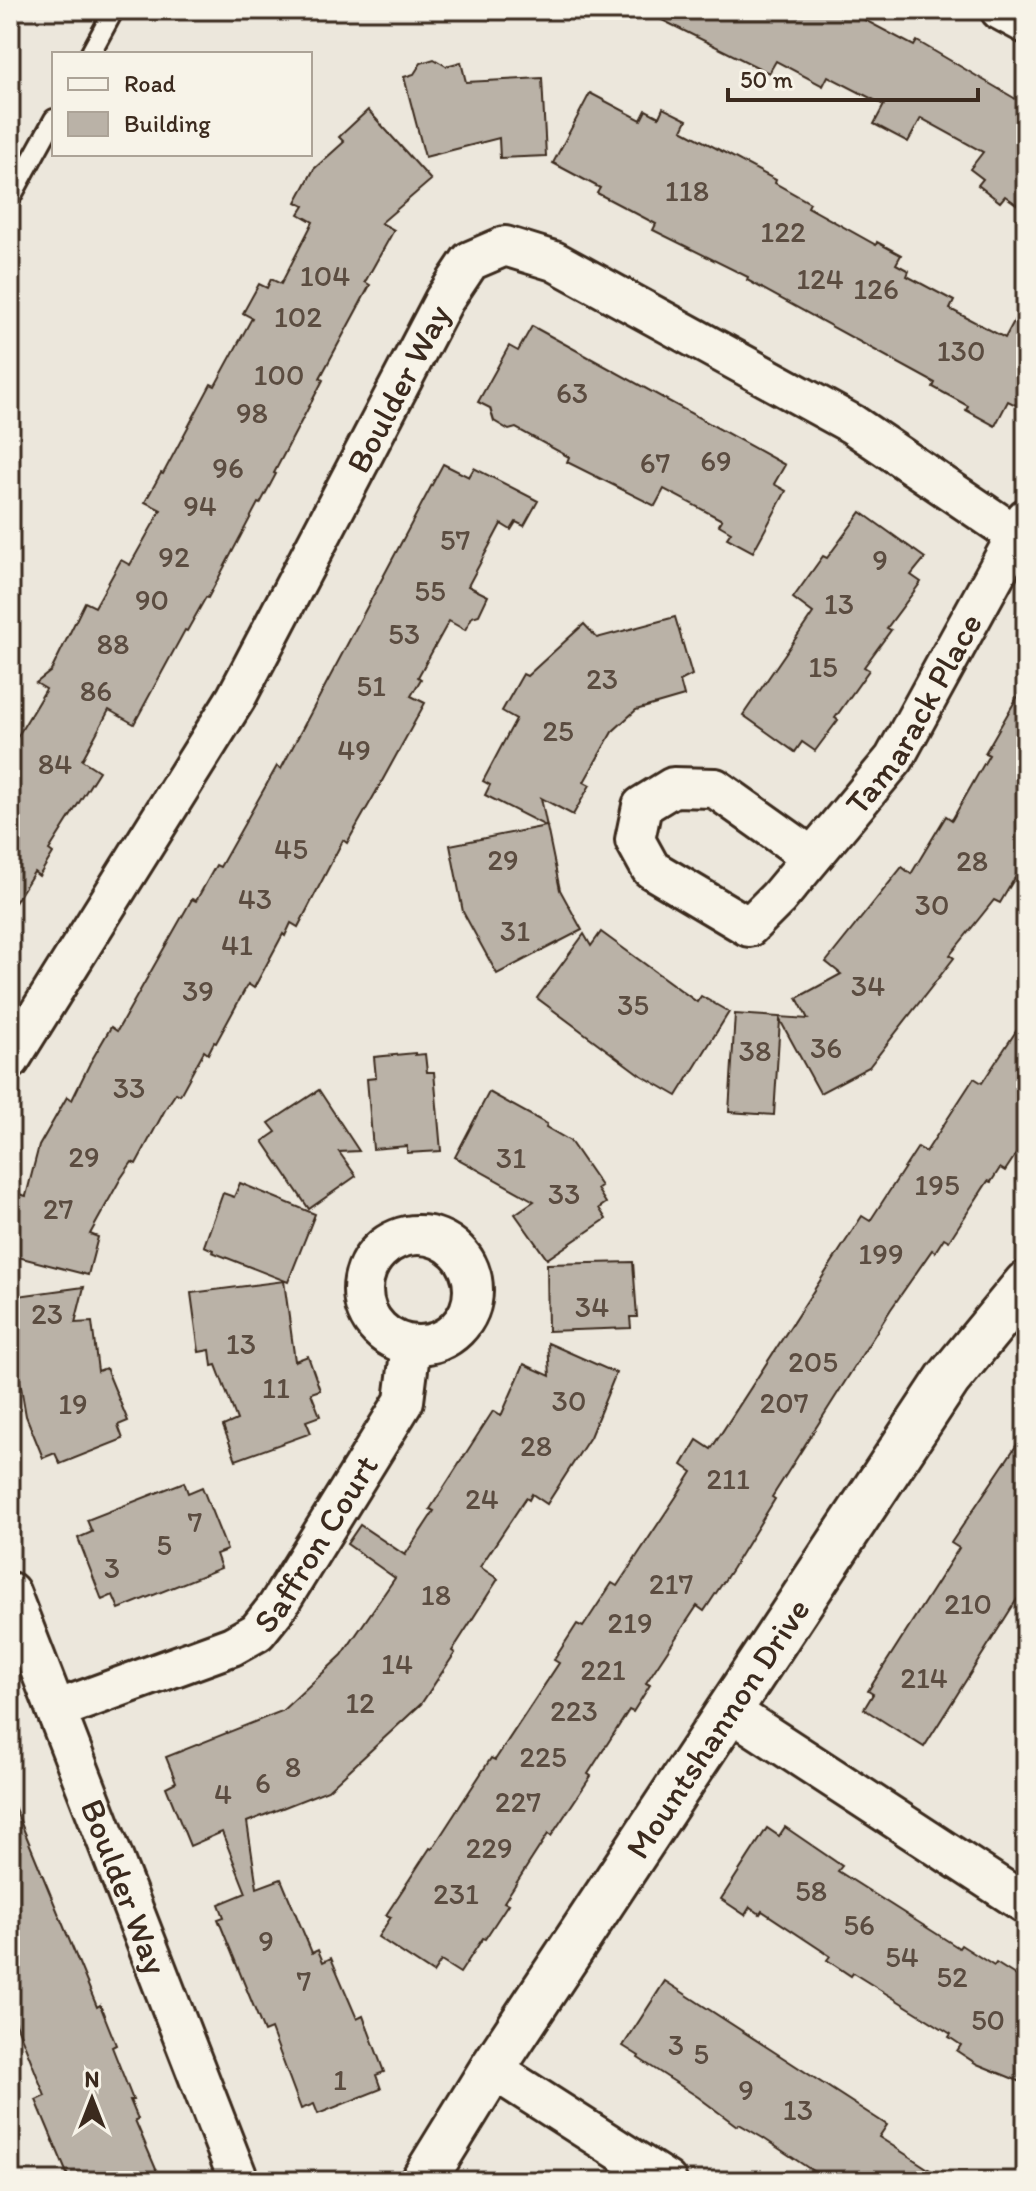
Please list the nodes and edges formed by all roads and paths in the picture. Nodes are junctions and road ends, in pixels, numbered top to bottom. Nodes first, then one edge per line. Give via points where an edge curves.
1 (114, 10) edge
2 (1000, 10) edge
3 (1026, 24) edge
4 (91, 52) edge
5 (52, 123) edge
6 (10, 199) edge
7 (1021, 527) edge
8 (812, 857) dead end
9 (10, 1060) edge
10 (1026, 1284) edge
11 (411, 1345) dead end
12 (10, 1592) edge
13 (56, 1710) junction
14 (730, 1711) junction
15 (1026, 1904) edge
16 (492, 2069) junction
17 (239, 2181) edge
18 (423, 2181) edge
19 (667, 2181) edge

1 - 4 lane
2 - 3 street
5 - 6 lane
7 - 8 street, Tamarack Place via 894,759
7 - 9 street, Boulder Way via 852,424 554,261 505,246 470,261 444,300 236,698
10 - 14 street, Mountshannon Drive via 948,1379
11 - 13 street, Saffron Court via 404,1401 257,1632 232,1646
12 - 13 street, Boulder Way
13 - 17 street, Boulder Way
14 - 15 street
14 - 16 street, Mountshannon Drive
16 - 18 street, Mountshannon Drive
16 - 19 street

